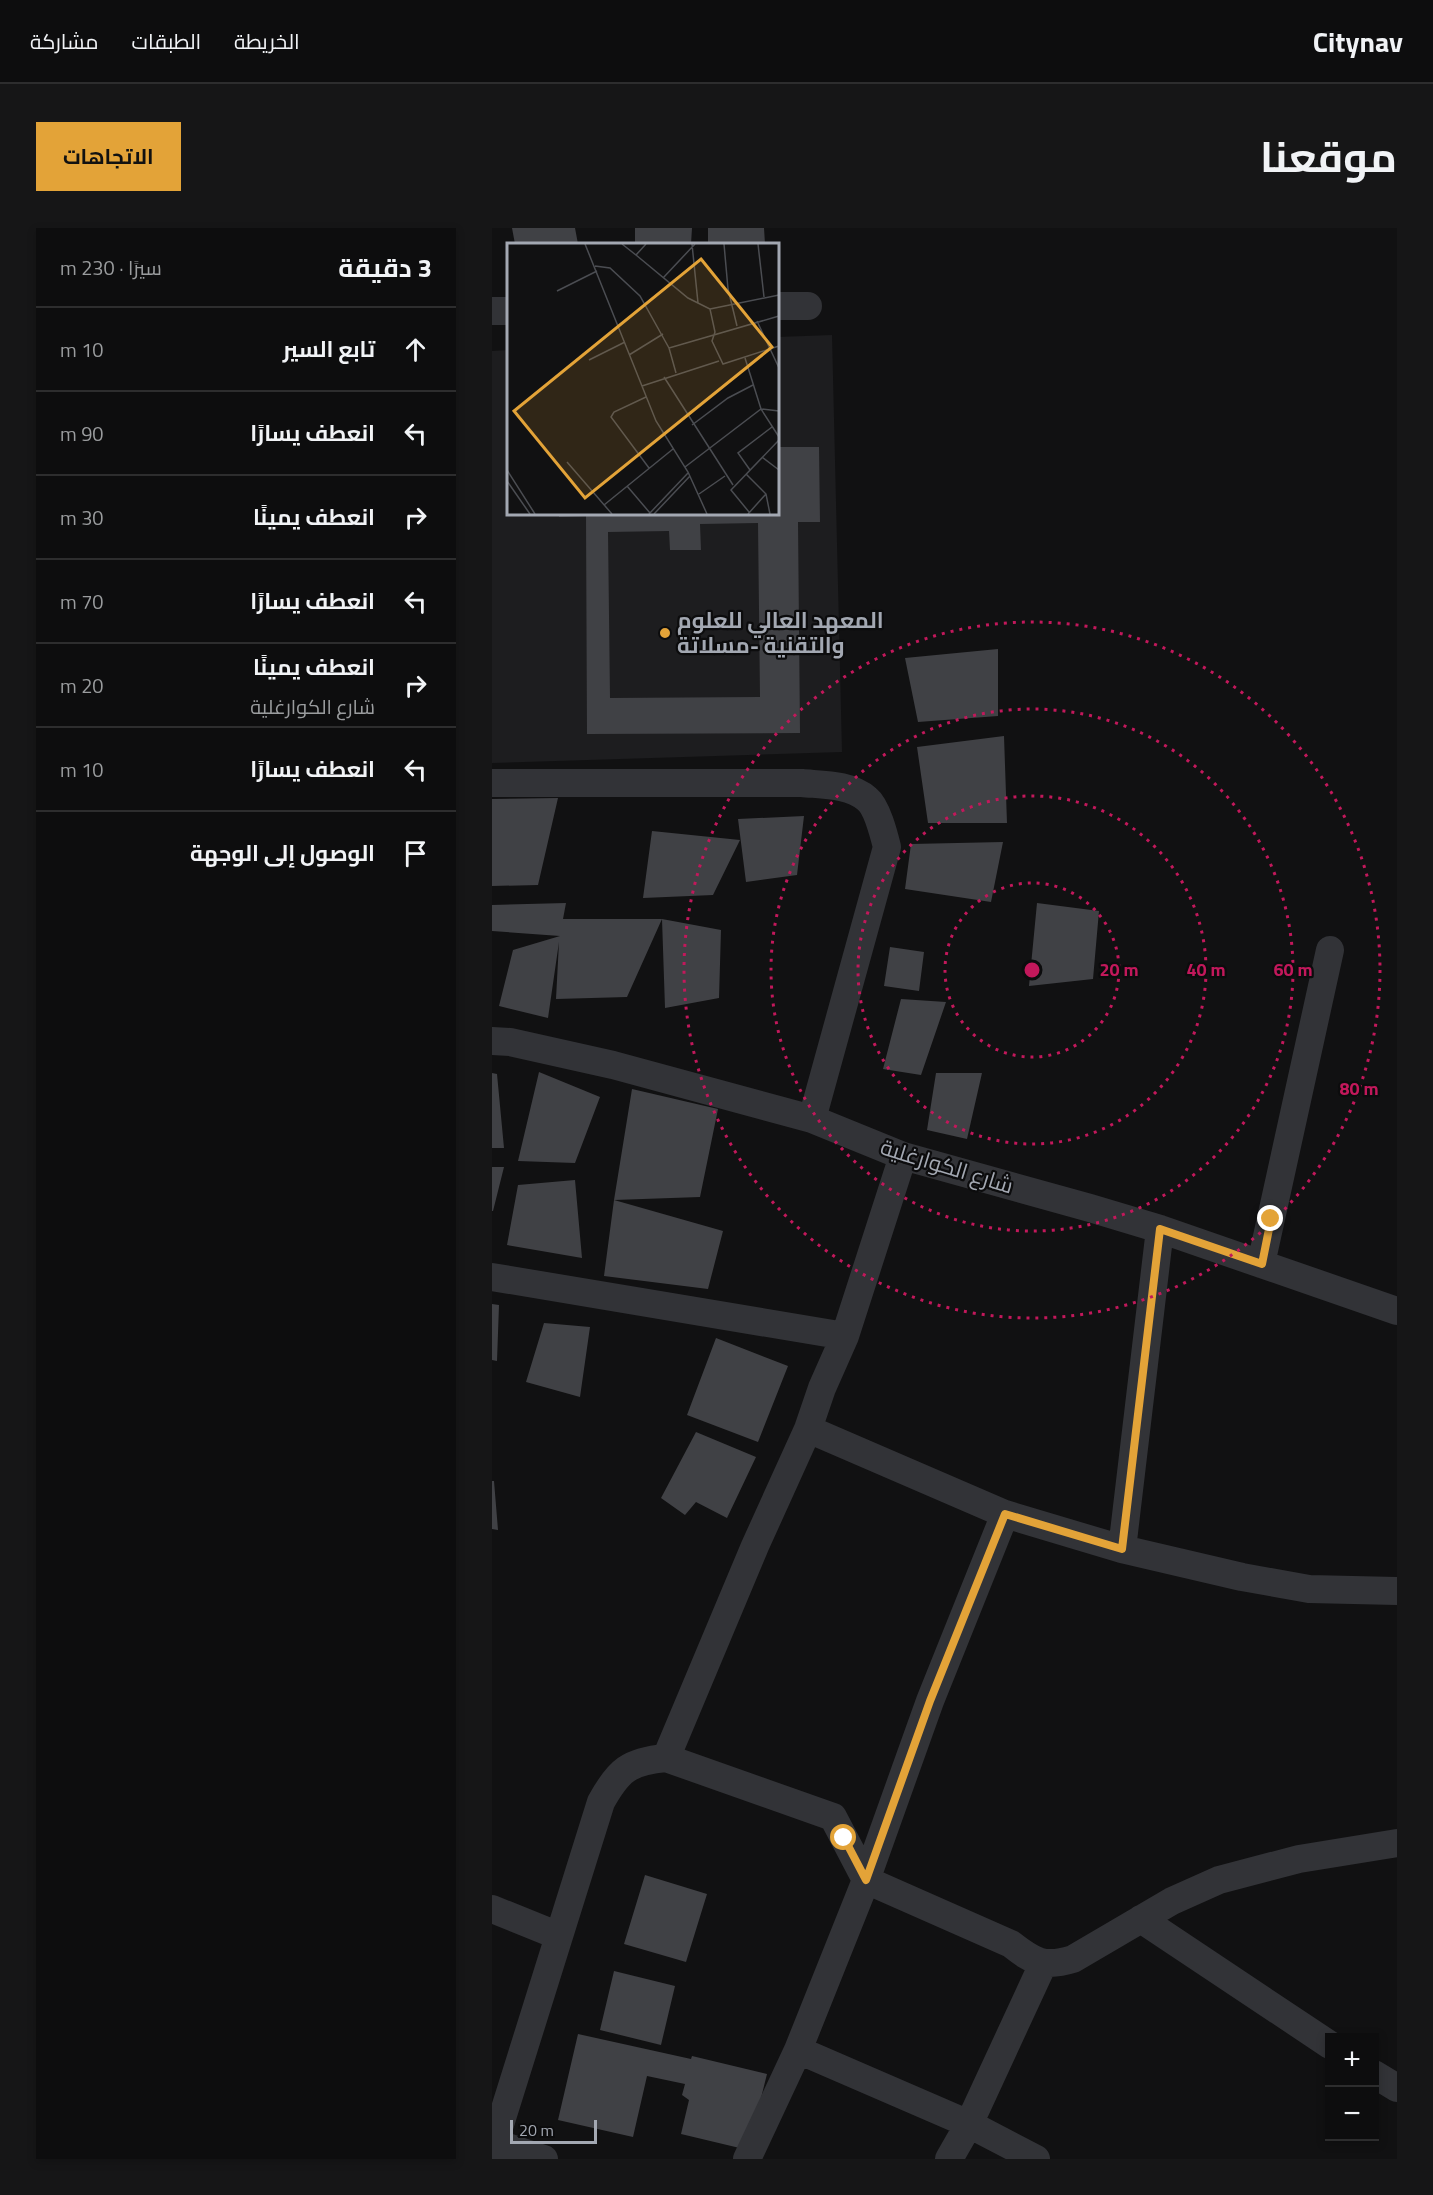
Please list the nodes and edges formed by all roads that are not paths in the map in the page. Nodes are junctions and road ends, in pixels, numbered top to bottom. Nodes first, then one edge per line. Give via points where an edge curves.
1 (778, 306) edge
2 (808, 306) dead end
3 (492, 783) edge
4 (1330, 950) dead end
5 (492, 1041) edge
6 (812, 1119) junction
7 (903, 1156) junction
8 (1160, 1229) junction
9 (1262, 1264) junction
10 (492, 1278) edge
11 (1397, 1311) edge
12 (845, 1336) junction
13 (808, 1429) junction
14 (1005, 1514) junction
15 (1122, 1549) junction
16 (1397, 1592) edge
17 (666, 1758) junction
18 (1397, 1843) edge
19 (866, 1880) junction
20 (492, 1910) edge
21 (1141, 1919) junction
22 (559, 1936) junction
23 (1043, 1964) junction
24 (1325, 2042) edge
25 (798, 2050) junction
26 (1379, 2077) edge
27 (1397, 2088) edge
28 (969, 2124) junction
29 (493, 2145) edge
30 (544, 2159) edge
31 (747, 2159) edge
32 (949, 2159) edge
33 (1036, 2159) edge

1 - 2 street
3 - 6 street via 802,783 841,787 868,799 882,826 887,847
4 - 9 street
5 - 6 street, شارع الكوارغلية via 613,1065
6 - 7 street, شارع الكوارغلية
7 - 8 street, شارع الكوارغلية
7 - 12 street
8 - 9 street, شارع الكوارغلية
8 - 15 street
9 - 11 street, شارع الكوارغلية
10 - 12 street
12 - 13 street
13 - 14 street
13 - 17 street via 754,1546
14 - 15 street
14 - 19 street via 930,1701
15 - 16 street via 1309,1589
17 - 19 street via 833,1817
17 - 22 street via 631,1765 614,1779 601,1803
18 - 21 street via 1299,1859 1219,1880
19 - 23 street via 1011,1944
19 - 25 street
20 - 22 street
21 - 23 street via 1072,1959
21 - 24 street
22 - 29 street
23 - 28 street
25 - 28 street
25 - 31 street
26 - 27 street
28 - 32 street
28 - 33 street
29 - 30 street

